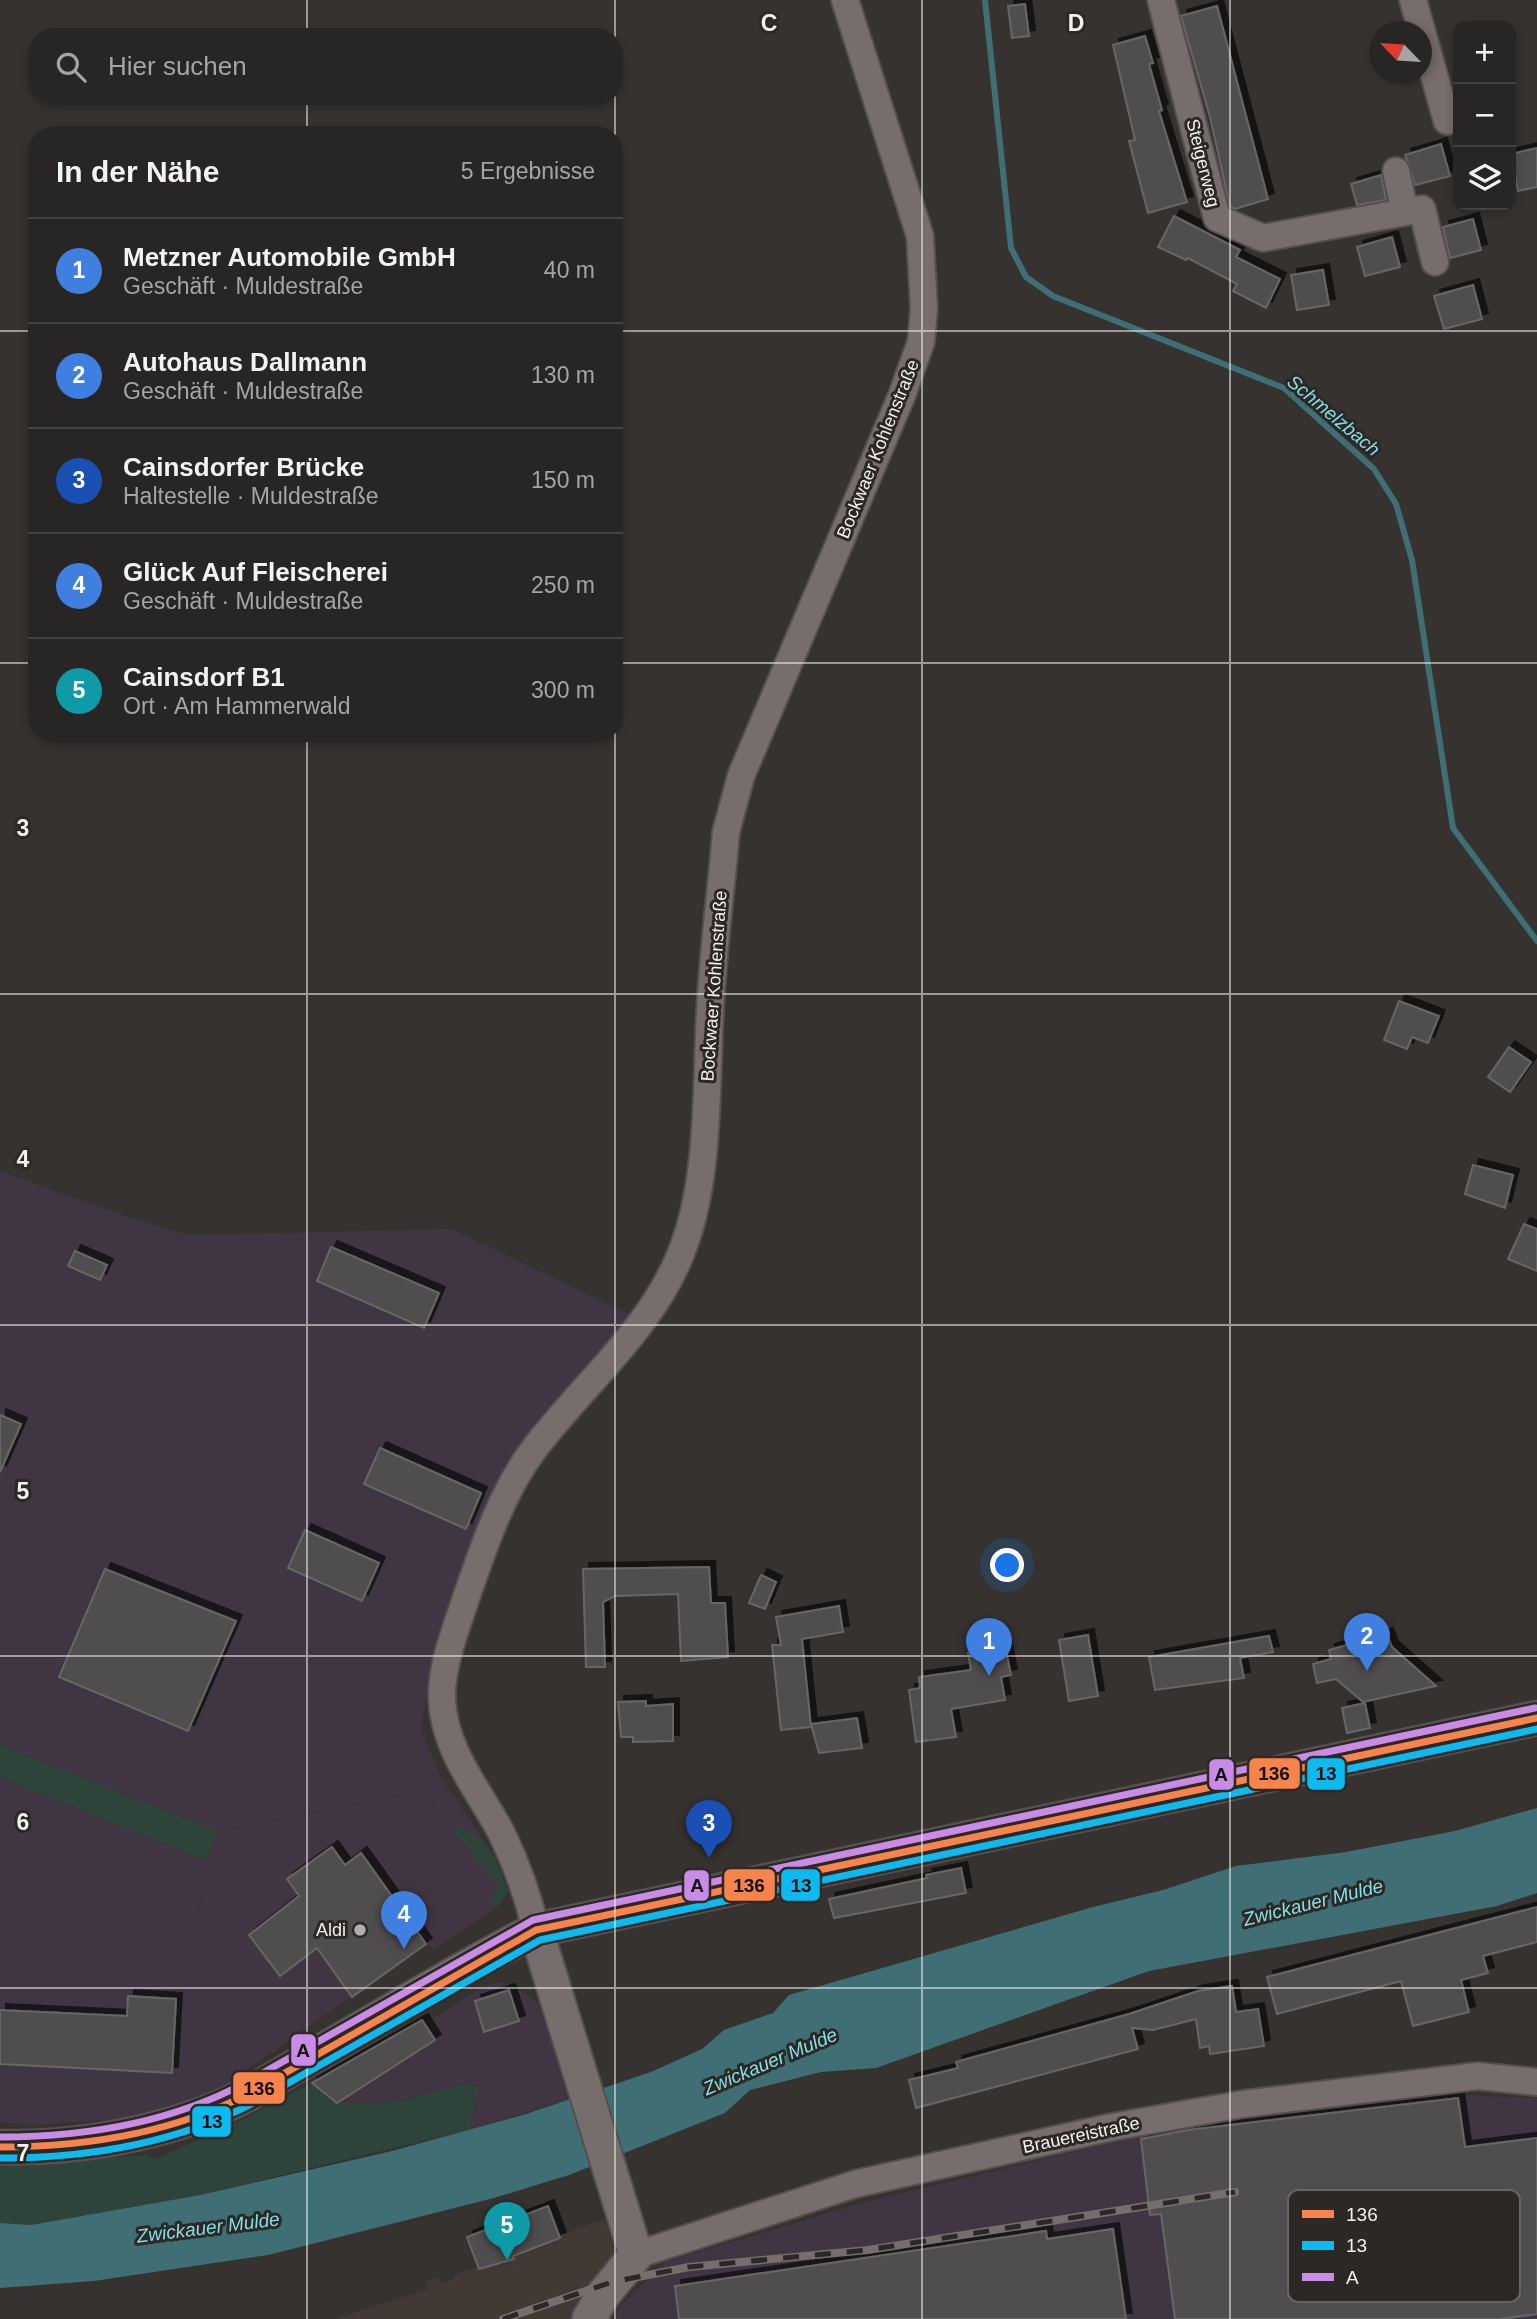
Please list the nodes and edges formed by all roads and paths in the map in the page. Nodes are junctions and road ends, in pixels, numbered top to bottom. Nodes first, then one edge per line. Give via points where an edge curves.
1 (845, 0) edge
2 (1161, 0) edge
3 (1413, 0) edge
4 (1447, 121) dead end
5 (1396, 171) dead end
6 (1405, 212) junction
7 (1435, 262) dead end
8 (1537, 1717) edge
9 (536, 1930) junction
10 (1537, 2082) edge
11 (0, 2147) edge
12 (636, 2255) junction
13 (589, 2319) edge

1 - 9 street, Bockwaer Kohlenstraße via 920,236 925,278 920,342 731,809 710,1006 705,1126 696,1202 684,1247 666,1285 635,1331 511,1483 473,1578 446,1668 443,1719 454,1750 526,1888
2 - 6 street, Steigerweg via 1217,218 1263,238
3 - 4 street
5 - 6 street
6 - 7 street via 1422,209
8 - 9 main road
9 - 11 main road via 216,2109 156,2129 85,2142
9 - 12 main road
10 - 12 street, Brauereistraße via 1478,2076 1242,2104 1112,2127 855,2184
12 - 13 main road

